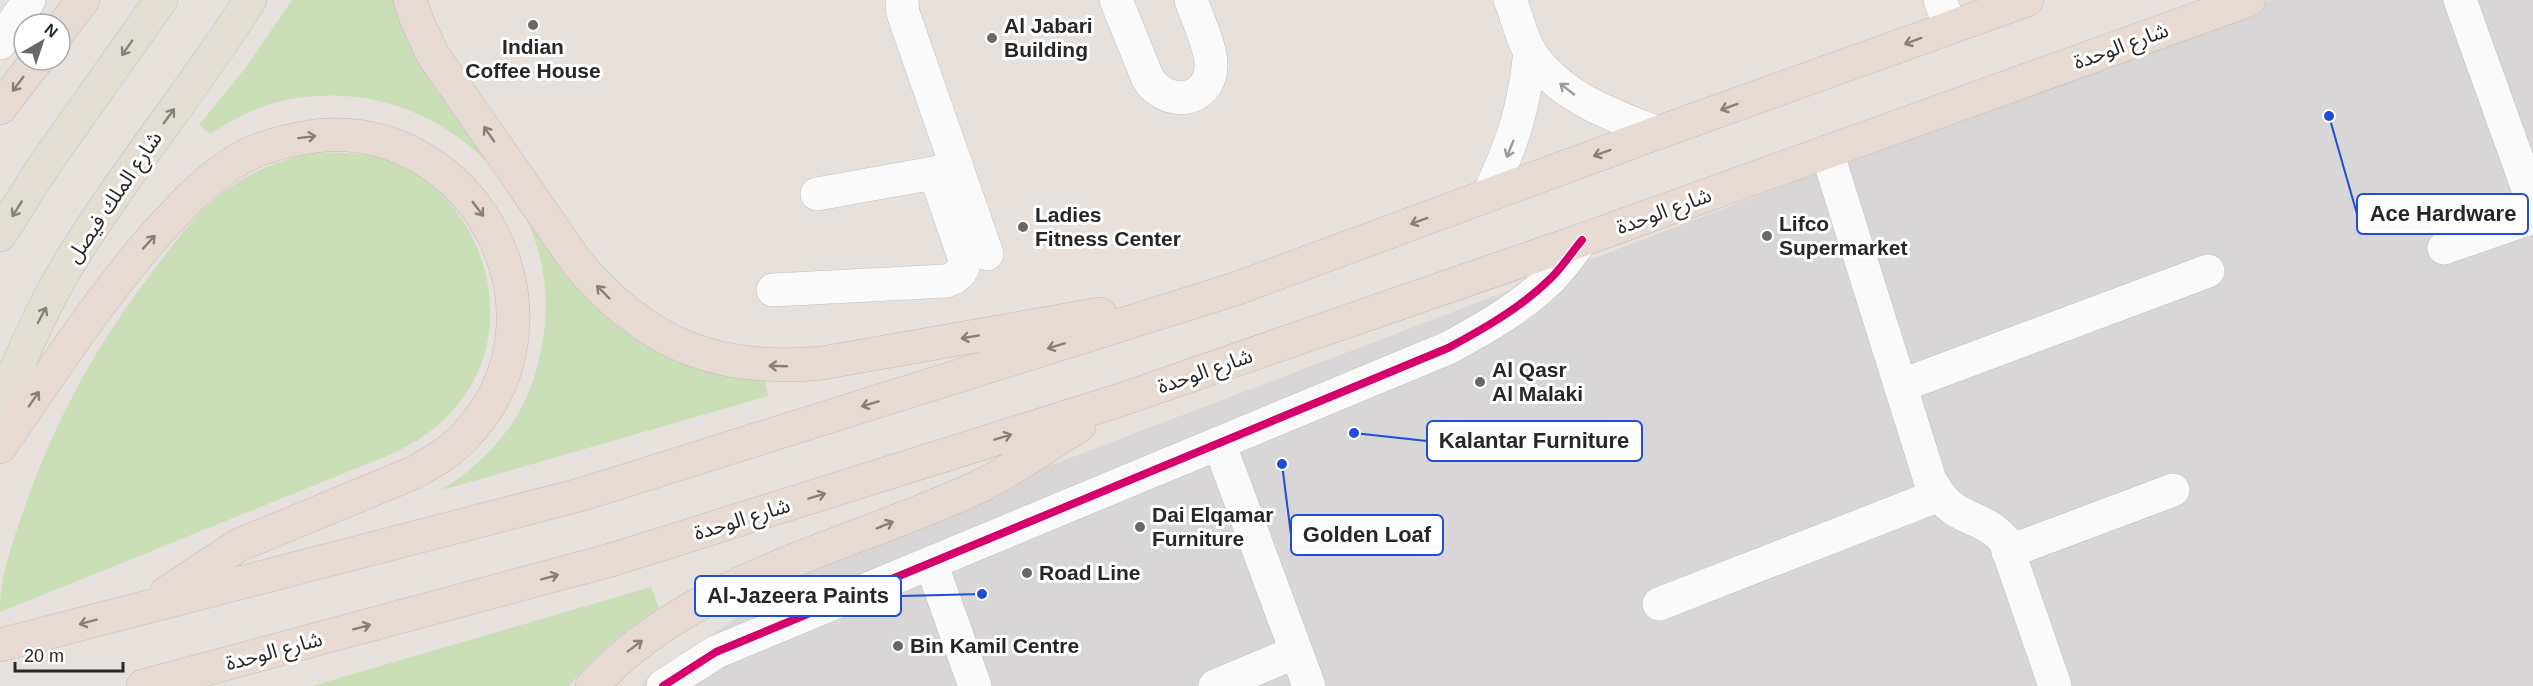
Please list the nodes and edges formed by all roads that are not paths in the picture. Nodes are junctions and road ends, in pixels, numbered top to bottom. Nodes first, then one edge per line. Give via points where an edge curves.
1 (29, 0) edge
2 (82, 0) edge
3 (161, 0) edge
4 (250, 0) edge
5 (410, 0) edge
6 (902, 0) edge
7 (1116, 0) edge
8 (1191, 0) edge
9 (1510, 0) edge
10 (2027, 0) edge
11 (2249, 0) edge
12 (2460, 0) edge
13 (72, 14) edge
14 (1945, 14) edge
15 (0, 43) edge
16 (1530, 51) junction
17 (28, 72) edge
18 (0, 108) edge
19 (1657, 133) junction
20 (1827, 152) junction
21 (947, 171) junction
22 (817, 194) dead end
23 (1488, 195) junction
24 (2533, 203) edge
25 (2533, 217) edge
26 (0, 235) edge
27 (1582, 240) junction
28 (2444, 248) dead end
29 (987, 254) dead end
30 (2208, 271) dead end
31 (1235, 289) junction
32 (773, 290) dead end
33 (1900, 386) junction
34 (1120, 400) junction
35 (0, 406) edge
36 (1219, 443) junction
37 (0, 447) edge
38 (2173, 490) dead end
39 (1939, 495) junction
40 (2008, 552) junction
41 (931, 562) junction
42 (1659, 604) dead end
43 (145, 607) junction
44 (0, 645) edge
45 (1296, 652) junction
46 (143, 686) edge
47 (592, 686) edge
48 (663, 686) edge
49 (975, 686) edge
50 (1215, 686) edge
51 (1309, 686) edge
52 (2055, 686) edge

1 - 15 street
2 - 13 highway
3 -> 26 main road
35 -> 4 main road, شارع الملك فيصل via 68,265 111,197
31 -> 5 highway via 822,363 753,365 686,348 627,314 578,264 434,54
6 - 21 street
7 - 8 street via 1148,79 1154,88 1174,98 1195,94 1204,87 1212,66
9 - 16 street
10 - 14 highway
11 - 20 highway, شارع الوحدة
12 - 24 street
14 -> 19 highway
19 -> 16 street via 1578,98 1552,77
16 -> 23 street via 1515,136
17 -> 18 highway
19 -> 23 highway
20 - 27 highway, شارع الوحدة
20 - 33 street
21 - 22 street
21 - 29 street
21 - 32 street via 964,260 954,279
23 -> 31 highway
25 - 28 street
27 - 34 highway, شارع الوحدة
27 - 36 street via 1553,276 1485,328 1448,348
30 - 33 street
31 -> 43 highway via 583,494
33 - 39 street via 1930,480
46 -> 34 highway, شارع الوحدة via 611,560
47 -> 34 highway via 625,654 723,591 977,487
36 - 41 street
36 - 45 street
37 -> 43 highway via 134,260 186,201 236,161 294,139 358,136 414,154 462,189 496,238 507,266 512,295 509,357 484,414 440,458 413,473 239,545
38 - 40 street
39 - 40 street via 1952,508 1995,529
39 - 42 street
40 - 52 street
41 - 48 street via 716,652
41 - 49 street
43 -> 44 highway
45 - 50 street
45 - 51 street

